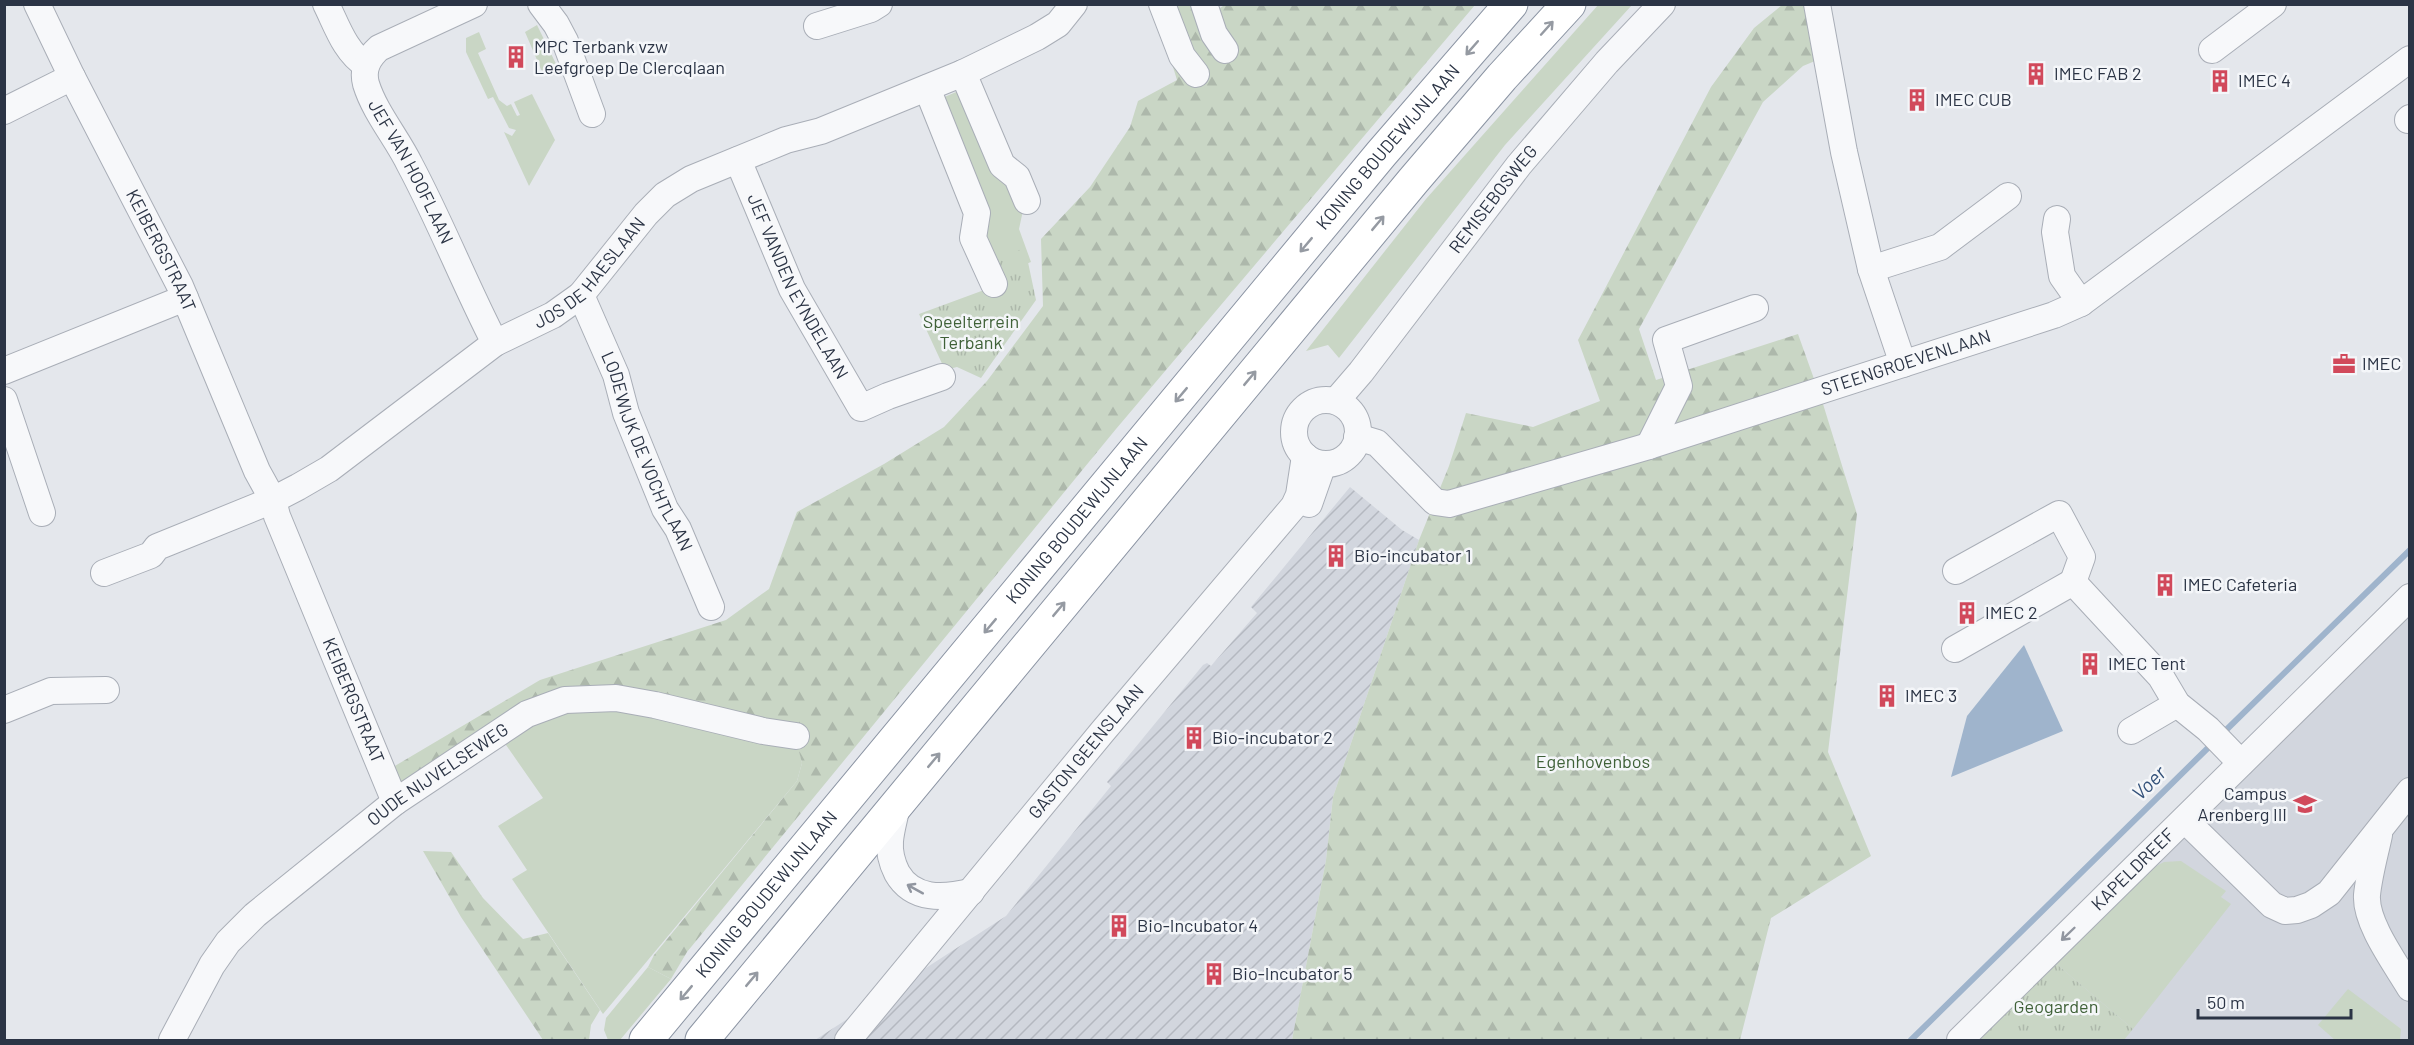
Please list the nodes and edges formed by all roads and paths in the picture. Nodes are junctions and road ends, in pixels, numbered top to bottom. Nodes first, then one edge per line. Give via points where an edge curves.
1 (37, 4) edge
2 (326, 4) edge
3 (474, 4) edge
4 (541, 4) edge
5 (879, 4) edge
6 (1074, 4) edge
7 (1162, 4) edge
8 (1204, 4) edge
9 (1511, 4) edge
10 (1569, 4) edge
11 (1662, 4) edge
12 (1817, 4) edge
13 (2273, 4) edge
14 (817, 26) dead end
15 (1225, 50) dead end
16 (2212, 50) dead end
17 (2409, 59) edge
18 (366, 65) junction
19 (963, 73) junction
20 (1196, 74) dead end
21 (72, 77) junction
22 (927, 88) junction
23 (4, 111) edge
24 (592, 114) dead end
25 (738, 160) junction
26 (2008, 196) dead end
27 (1027, 201) dead end
28 (2057, 219) dead end
29 (1871, 269) junction
30 (994, 284) dead end
31 (581, 295) junction
32 (185, 298) junction
33 (2081, 303) junction
34 (1755, 308) dead end
35 (495, 343) junction
36 (1903, 364) junction
37 (4, 371) edge
38 (942, 377) dead end
39 (4, 400) edge
40 (1336, 401) junction
41 (1357, 437) junction
42 (1649, 446) junction
43 (1314, 460) junction
44 (273, 500) junction
45 (42, 513) dead end
46 (1956, 571) dead end
47 (104, 573) dead end
48 (2073, 582) junction
49 (2409, 597) edge
50 (711, 607) dead end
51 (1954, 649) dead end
52 (106, 690) dead end
53 (2177, 704) junction
54 (4, 710) edge
55 (2131, 731) dead end
56 (796, 736) dead end
57 (2234, 756) junction
58 (2409, 791) edge
59 (395, 802) junction
60 (897, 805) junction
61 (2185, 820) junction
62 (2380, 830) junction
63 (971, 892) junction
64 (2329, 893) junction
65 (2367, 896) junction
66 (2409, 988) edge
67 (172, 1041) edge
68 (646, 1041) edge
69 (702, 1041) edge
70 (848, 1041) edge
71 (870, 1041) edge
72 (1960, 1041) edge

1 - 21 street, KEIBERGSTRAAT
2 - 18 street via 348,48
3 - 18 street via 379,48
4 - 24 street via 565,41
5 - 14 street
6 - 19 street, JOS DE HAESLAAN via 1058,24
7 - 20 street via 1182,56
8 - 15 street via 1214,34
9 -> 68 highway, KONING BOUDEWIJNLAAN via 1381,154
60 -> 10 highway via 1413,181
11 - 40 street, REMISEBOSWEG via 1519,165
12 - 29 street via 1844,152
13 - 16 street
17 - 33 street, STEENGROEVENLAAN
18 - 35 street, JEF VAN HOOFLAAN via 366,84 410,164
19 - 22 street, JOS DE HAESLAAN
19 - 27 street via 1002,165 1017,177
21 - 23 street
21 - 32 street, KEIBERGSTRAAT
22 - 25 street, JOS DE HAESLAAN
22 - 30 street via 977,213 974,238
25 - 31 street, JOS DE HAESLAAN via 691,179 665,195
25 - 38 street, JEF VANDEN EYNDELAAN via 792,289 864,416 888,396
26 - 29 street via 1940,247
28 - 33 street via 2061,276
29 - 36 street
31 - 35 street, JOS DE HAESLAAN via 553,315
31 - 50 street, LODEWIJK DE VOCHTLAAN via 616,375 626,413 665,509 678,529
32 - 37 street
32 - 44 street, KEIBERGSTRAAT via 257,471
33 - 36 street, STEENGROEVENLAAN
34 - 42 street via 1666,340 1679,386
35 - 44 street, JOS DE HAESLAAN via 329,469
36 - 42 street, STEENGROEVENLAAN
39 - 45 street
40 - 41 street via 1355,418
40 - 43 street, GASTON GEENSLAAN via 1312,402 1297,416 1294,437 1298,448
41 - 42 street, STEENGROEVENLAAN via 1377,443 1436,502 1449,504
41 - 43 street via 1342,459
43 - 63 street, GASTON GEENSLAAN via 1294,506
43 - 71 street, GASTON GEENSLAAN via 1310,504
44 - 47 street
44 - 59 street, KEIBERGSTRAAT
46 - 48 street via 2059,514 2082,557
48 - 51 street
48 - 53 street via 2161,676
49 - 57 street, KAPELDREEF
52 - 54 street via 51,691
53 - 55 street
53 - 57 street
56 - 59 street, OUDE NIJVELSEWEG via 616,698 565,699 527,714
57 - 61 street, KAPELDREEF
58 - 62 street
59 - 67 street, OUDE NIJVELSEWEG via 255,915 228,942
63 -> 60 street via 930,896 913,891 901,880 892,862 890,843
69 -> 60 highway
61 - 64 street via 2272,905 2297,910
61 -> 72 street, KAPELDREEF
62 - 64 street
62 - 65 street
63 - 70 street, GASTON GEENSLAAN
64 - 65 street via 2346,887
65 - 66 street via 2373,923

